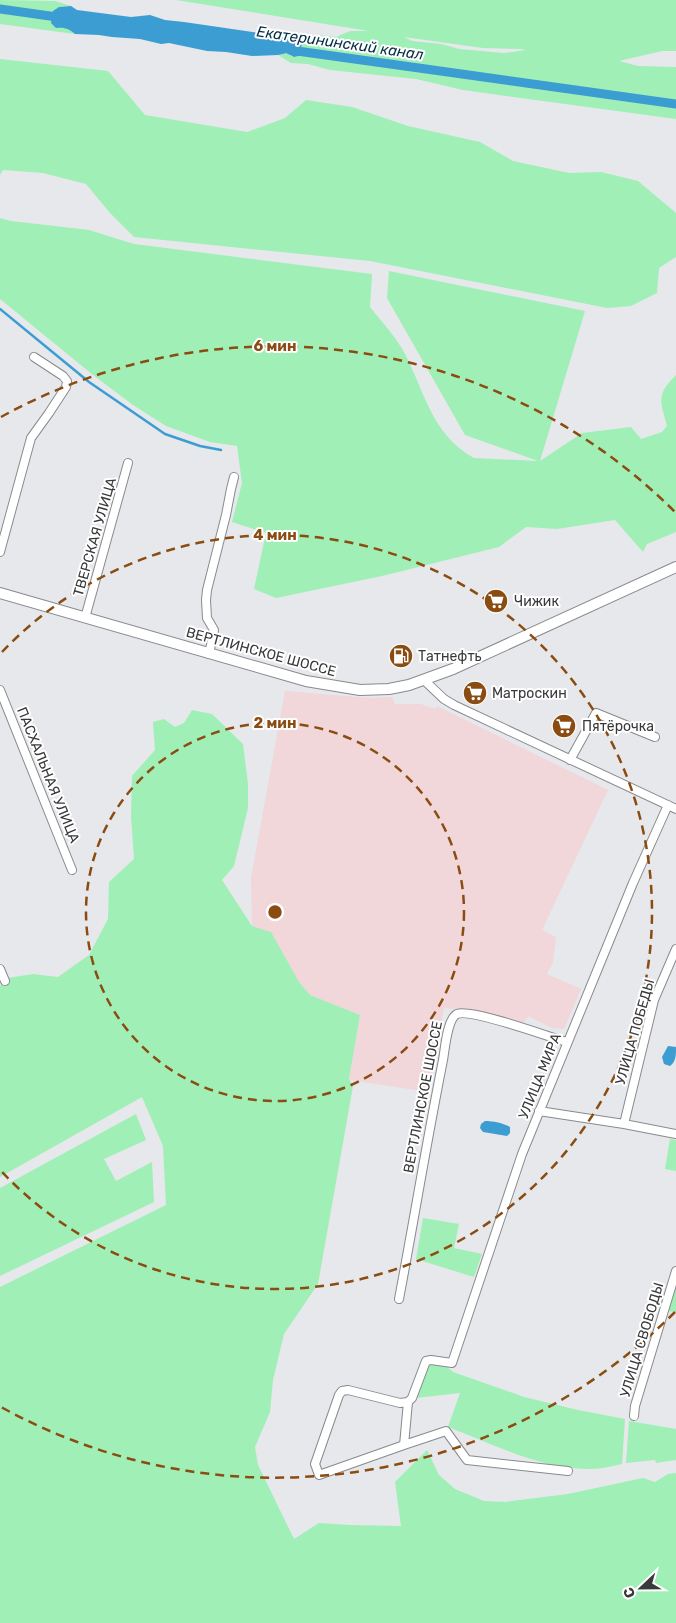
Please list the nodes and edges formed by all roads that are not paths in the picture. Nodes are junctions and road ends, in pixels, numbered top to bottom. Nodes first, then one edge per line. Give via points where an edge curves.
1 (34, 357) dead end
2 (128, 463) dead end
3 (234, 477) dead end
4 (0, 552) edge
5 (676, 567) edge
6 (0, 593) edge
7 (85, 618) junction
8 (209, 654) junction
9 (424, 680) junction
10 (0, 690) edge
11 (655, 737) dead end
12 (570, 760) junction
13 (668, 805) junction
14 (676, 809) edge
15 (72, 870) dead end
16 (676, 949) edge
17 (0, 969) edge
18 (5, 981) dead end
19 (567, 1042) junction
20 (538, 1111) junction
21 (624, 1124) junction
22 (676, 1134) edge
23 (676, 1271) edge
24 (399, 1299) dead end
25 (408, 1402) junction
26 (634, 1416) dead end
27 (404, 1446) junction
28 (568, 1471) dead end

1 - 4 street via 63,376 67,381 66,387 31,438
2 - 7 street, ТВЕРСКАЯ УЛИЦА
3 - 8 street via 207,590 208,618 214,630
5 - 9 main road, ВЕРТЛИНСКОЕ ШОССЕ
6 - 7 main road, ВЕРТЛИНСКОЕ ШОССЕ
7 - 8 main road, ВЕРТЛИНСКОЕ ШОССЕ
8 - 9 main road, ВЕРТЛИНСКОЕ ШОССЕ via 348,689 389,689
9 - 12 street via 454,705
10 - 15 street, ПАСХАЛЬНАЯ УЛИЦА
11 - 12 street via 596,713
12 - 13 street
13 - 14 street
13 - 19 street, УЛИЦА МИРА
16 - 21 street, УЛИЦА ПОБЕДЫ via 654,1000
17 - 18 street
19 - 20 street, УЛИЦА МИРА
19 - 24 street, ВЕРТЛИНСКОЕ ШОССЕ via 471,1014 452,1018
20 - 21 street
20 - 25 street, УЛИЦА МИРА via 452,1363 426,1361
21 - 22 street
23 - 26 street, УЛИЦА СВОБОДЫ
25 - 27 street
25 - 27 street via 342,1391 315,1464 319,1474
27 - 28 street via 446,1431 467,1460

